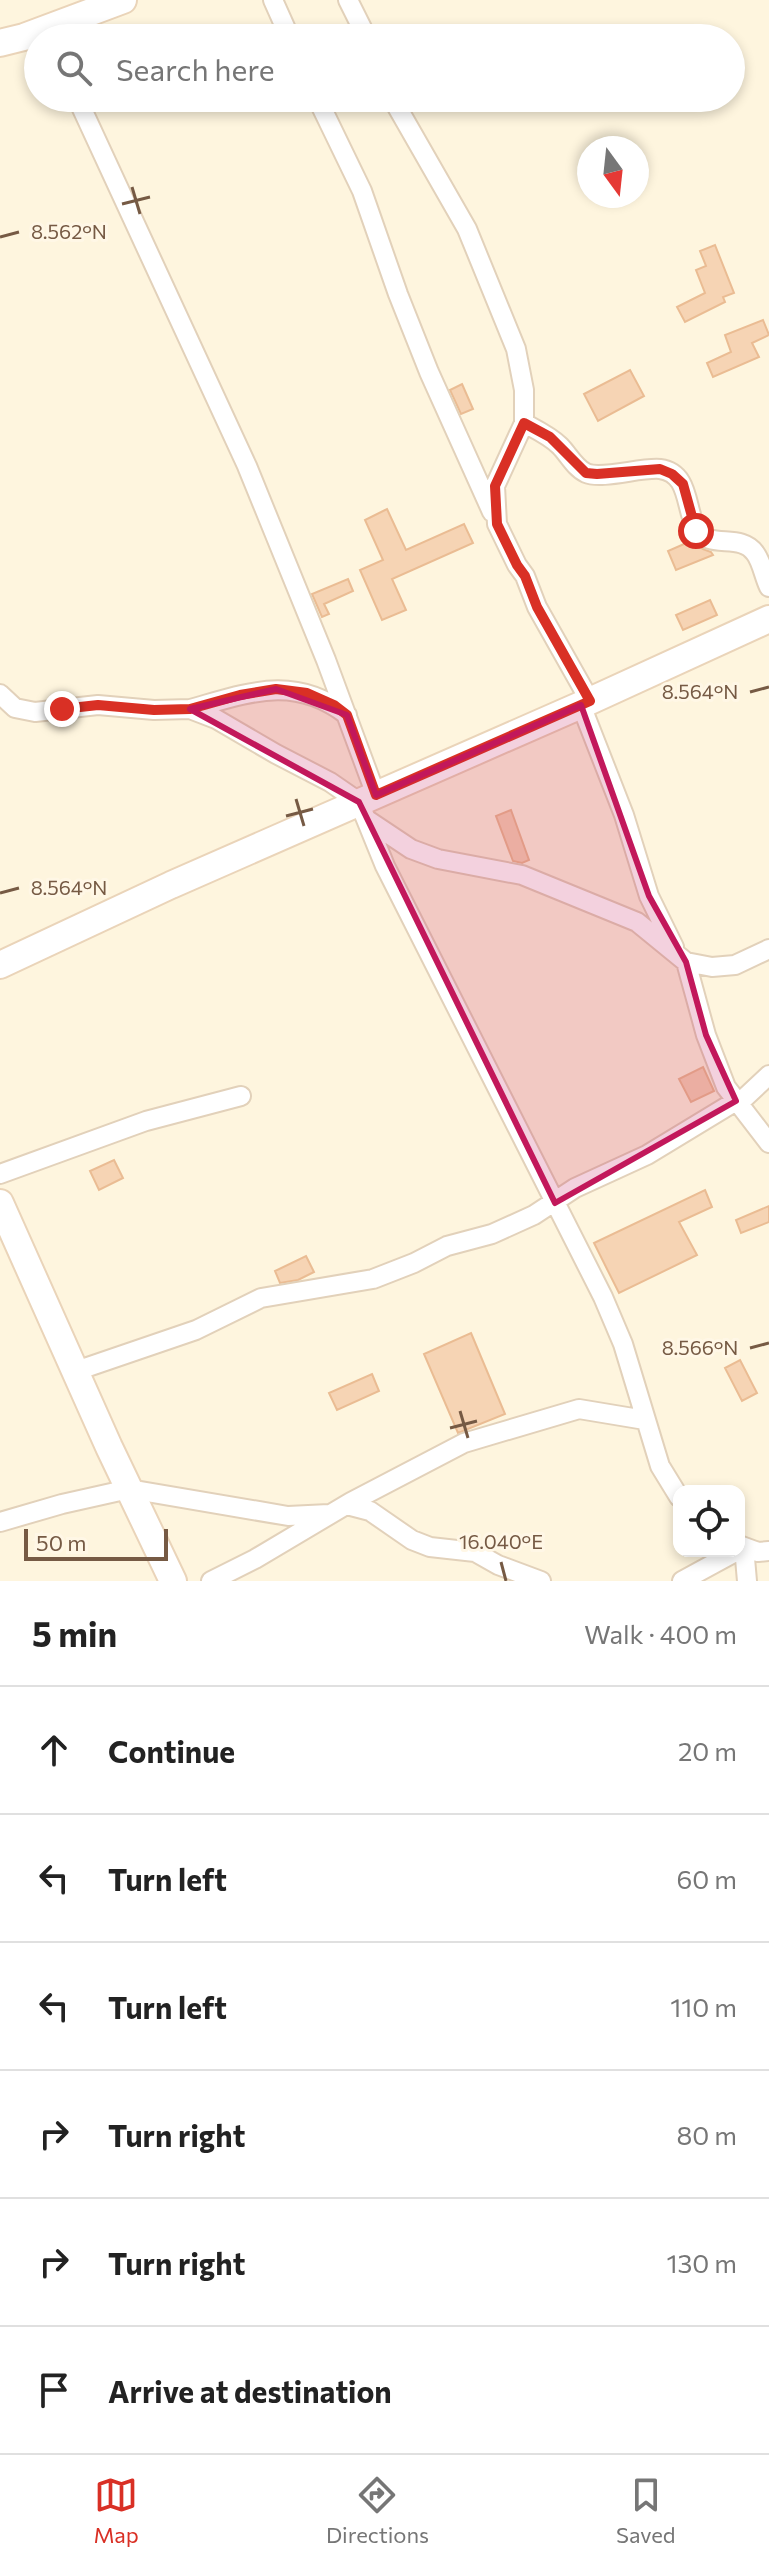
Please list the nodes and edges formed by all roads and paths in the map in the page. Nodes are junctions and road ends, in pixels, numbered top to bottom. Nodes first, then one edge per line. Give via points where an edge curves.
1 (123, 0) edge
2 (273, 0) edge
3 (348, 0) edge
4 (71, 24) edge
5 (284, 24) edge
6 (360, 24) edge
7 (24, 39) edge
8 (0, 43) edge
9 (83, 112) edge
10 (324, 112) edge
11 (400, 112) edge
12 (524, 423) junction
13 (497, 524) junction
14 (769, 587) edge
15 (769, 619) edge
16 (0, 694) edge
17 (585, 703) junction
18 (190, 709) junction
19 (347, 715) junction
20 (367, 805) junction
21 (769, 949) edge
22 (683, 960) junction
23 (0, 965) edge
24 (769, 1075) edge
25 (241, 1096) dead end
26 (737, 1103) junction
27 (769, 1143) edge
28 (0, 1174) edge
29 (0, 1203) edge
30 (555, 1203) junction
31 (76, 1371) junction
32 (645, 1420) junction
33 (673, 1487) edge
34 (129, 1489) junction
35 (340, 1509) junction
36 (0, 1522) edge
37 (745, 1549) edge
38 (769, 1551) edge
39 (724, 1557) edge
40 (742, 1557) edge
41 (173, 1581) edge
42 (211, 1581) edge
43 (541, 1581) edge
44 (682, 1581) edge
45 (747, 1581) edge

1 - 4 street
2 - 5 street
3 - 6 street
7 - 8 street
9 - 19 street via 247,466
10 - 13 street via 362,191 429,372
11 - 12 street via 449,195 516,349
12 - 13 street via 495,486
12 - 14 street via 550,437 586,473 660,469 672,474 683,484 696,531 711,542 747,545 756,553
13 - 17 street
15 - 17 street
16 - 18 street via 15,708 35,712 98,705
17 - 20 street
17 - 22 street via 649,896
18 - 19 street via 276,689 307,693
18 - 20 street via 245,734
19 - 20 street
20 - 22 street via 411,849 522,875 637,922
20 - 23 street via 171,885
20 - 30 street via 385,866
21 - 22 street via 735,965 712,967
22 - 26 street via 706,1035
24 - 26 street
25 - 28 street via 146,1121
26 - 27 street
26 - 30 street
29 - 31 street
30 - 31 street via 492,1234 447,1246 373,1279 261,1298 196,1330
30 - 32 street via 618,1333
31 - 34 street
32 - 33 street
32 - 35 street via 579,1409 517,1426 464,1443
34 - 35 street via 288,1516
34 - 36 street
34 - 41 street
35 - 42 street
35 - 43 street via 370,1511 421,1544 475,1552
37 - 38 street
39 - 44 street
40 - 45 street

